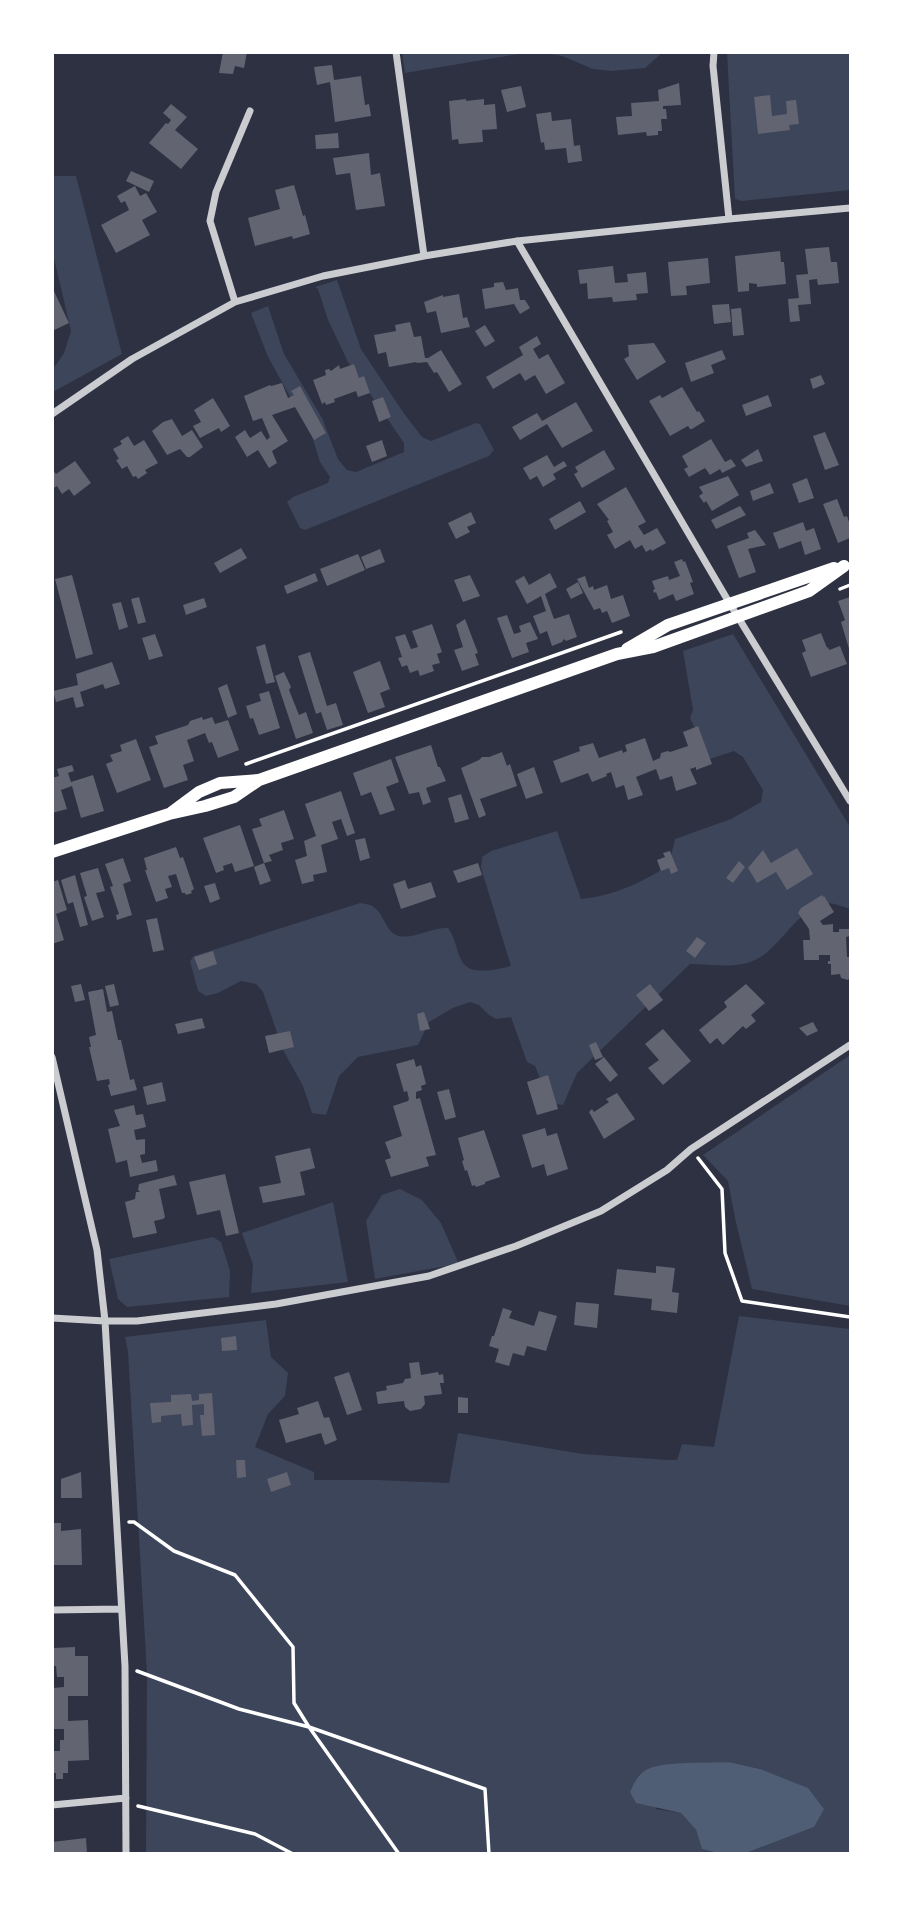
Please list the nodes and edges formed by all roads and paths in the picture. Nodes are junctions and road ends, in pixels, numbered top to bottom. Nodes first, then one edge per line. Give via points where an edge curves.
1 (396, 52) edge
2 (714, 52) edge
3 (250, 111) dead end
4 (850, 208) edge
5 (729, 219) junction
6 (517, 241) junction
7 (424, 256) junction
8 (235, 302) junction
9 (52, 414) edge
10 (847, 565) edge
11 (730, 604) junction
12 (738, 617) junction
13 (627, 630) dead end
14 (617, 654) junction
15 (240, 766) dead end
16 (850, 801) edge
17 (52, 852) edge
18 (850, 1045) edge
19 (52, 1057) edge
20 (691, 1149) junction
21 (850, 1317) edge
22 (52, 1318) edge
23 (105, 1321) junction
24 (117, 1522) junction
25 (121, 1609) junction
26 (52, 1610) edge
27 (125, 1666) junction
28 (309, 1727) junction
29 (126, 1801) junction
30 (52, 1805) edge
31 (126, 1853) edge
32 (293, 1853) edge
33 (399, 1853) edge
34 (489, 1853) edge

1 - 7 street
2 - 5 street
3 - 8 street via 216,192 210,221
4 - 5 street
5 - 6 street
6 - 7 street
6 - 11 street
7 - 8 street via 323,276
8 - 9 street via 132,359
10 - 11 main road
10 - 12 main road via 808,591
11 - 12 street
11 - 14 main road via 668,625
12 - 14 main road via 653,647
12 - 16 street
13 - 15 path
14 - 17 main road via 259,780 233,797
18 - 20 street
19 - 23 street via 97,1250
20 - 21 path via 722,1189 724,1253 742,1301
20 - 23 street via 667,1170 601,1211 429,1276 276,1304
22 - 23 street
23 - 24 street
24 - 25 street
24 - 28 path via 134,1522 174,1551 235,1575 293,1647 294,1703
25 - 26 street
25 - 27 street
27 - 28 path via 239,1709
27 - 29 street
28 - 33 path
28 - 34 path via 485,1789
29 - 30 street
29 - 31 street
29 - 32 path via 255,1834

